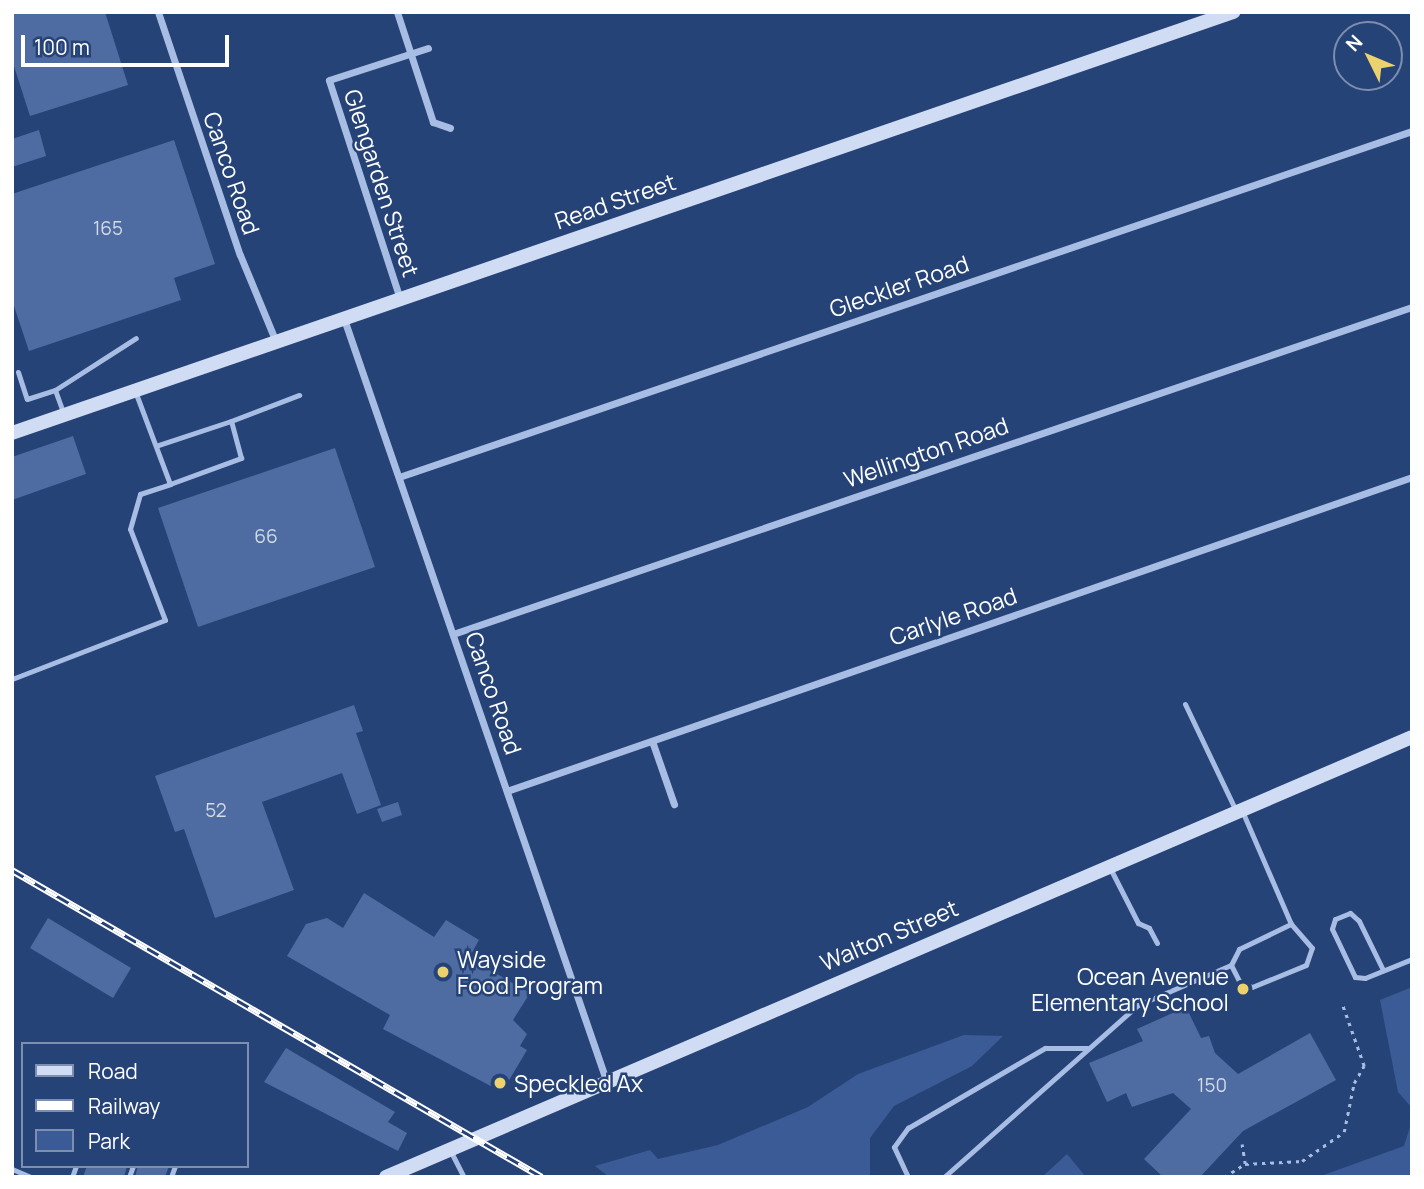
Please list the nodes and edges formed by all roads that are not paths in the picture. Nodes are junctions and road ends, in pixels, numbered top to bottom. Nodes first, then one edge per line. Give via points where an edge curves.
1 (158, 12) edge
2 (397, 12) edge
3 (1233, 12) edge
4 (428, 48) dead end
5 (411, 53) junction
6 (450, 128) dead end
7 (1412, 131) edge
8 (400, 299) junction
9 (1412, 307) edge
10 (344, 319) junction
11 (136, 338) dead end
12 (277, 343) junction
13 (18, 372) dead end
14 (55, 390) junction
15 (135, 391) junction
16 (299, 395) dead end
17 (65, 415) junction
18 (231, 421) junction
19 (12, 433) edge
20 (159, 446) junction
21 (399, 477) junction
22 (1412, 477) edge
23 (170, 484) junction
24 (453, 634) junction
25 (12, 679) edge
26 (1185, 704) dead end
27 (1412, 737) edge
28 (652, 741) junction
29 (507, 791) junction
30 (674, 804) dead end
31 (1239, 810) junction
32 (1109, 866) junction
33 (1291, 924) junction
34 (1157, 943) dead end
35 (1412, 959) edge
36 (1231, 965) junction
37 (1383, 970) junction
38 (1087, 1048) junction
39 (606, 1080) junction
40 (450, 1149) junction
41 (12, 1168) edge
42 (393, 1175) edge
43 (31, 1177) edge
44 (464, 1177) edge
45 (908, 1177) edge
46 (944, 1177) edge

1 - 12 street, Canco Road via 240,255
2 - 5 street
3 - 8 street, Read Street
4 - 5 street
5 - 6 street via 433,122
5 - 8 street, Glengarden Street via 329,80
7 - 21 street, Gleckler Road
8 - 10 street, Read Street
9 - 24 street, Wellington Road
10 - 12 street, Read Street
10 - 21 street, Canco Road
11 - 14 lane
12 - 15 street, Read Street
13 - 14 lane via 27,399
14 - 17 lane
15 - 17 street, Read Street
15 - 20 lane
16 - 18 lane
17 - 19 street, Read Street
18 - 20 lane
18 - 23 lane via 241,458
20 - 23 lane
21 - 24 street, Canco Road
22 - 28 street, Carlyle Road
23 - 25 lane via 140,494 130,529 164,621
24 - 29 street, Canco Road
26 - 31 lane
27 - 31 street, Walton Street
28 - 29 street, Carlyle Road
28 - 30 street
29 - 39 street, Canco Road
31 - 32 street, Walton Street
31 - 33 lane
32 - 34 lane via 1138,923 1149,928
32 - 39 street, Walton Street
33 - 36 lane via 1239,949
33 - 36 lane via 1306,934 1312,948 1306,965 1252,987 1239,981
35 - 37 lane
36 - 38 lane via 1138,1004
37 - 37 lane via 1359,921 1350,913 1335,919 1332,929 1355,977
38 - 45 lane via 1045,1048 908,1128 894,1147
38 - 46 lane
39 - 40 street, Walton Street
40 - 42 street, Walton Street
40 - 44 lane
41 - 43 lane

